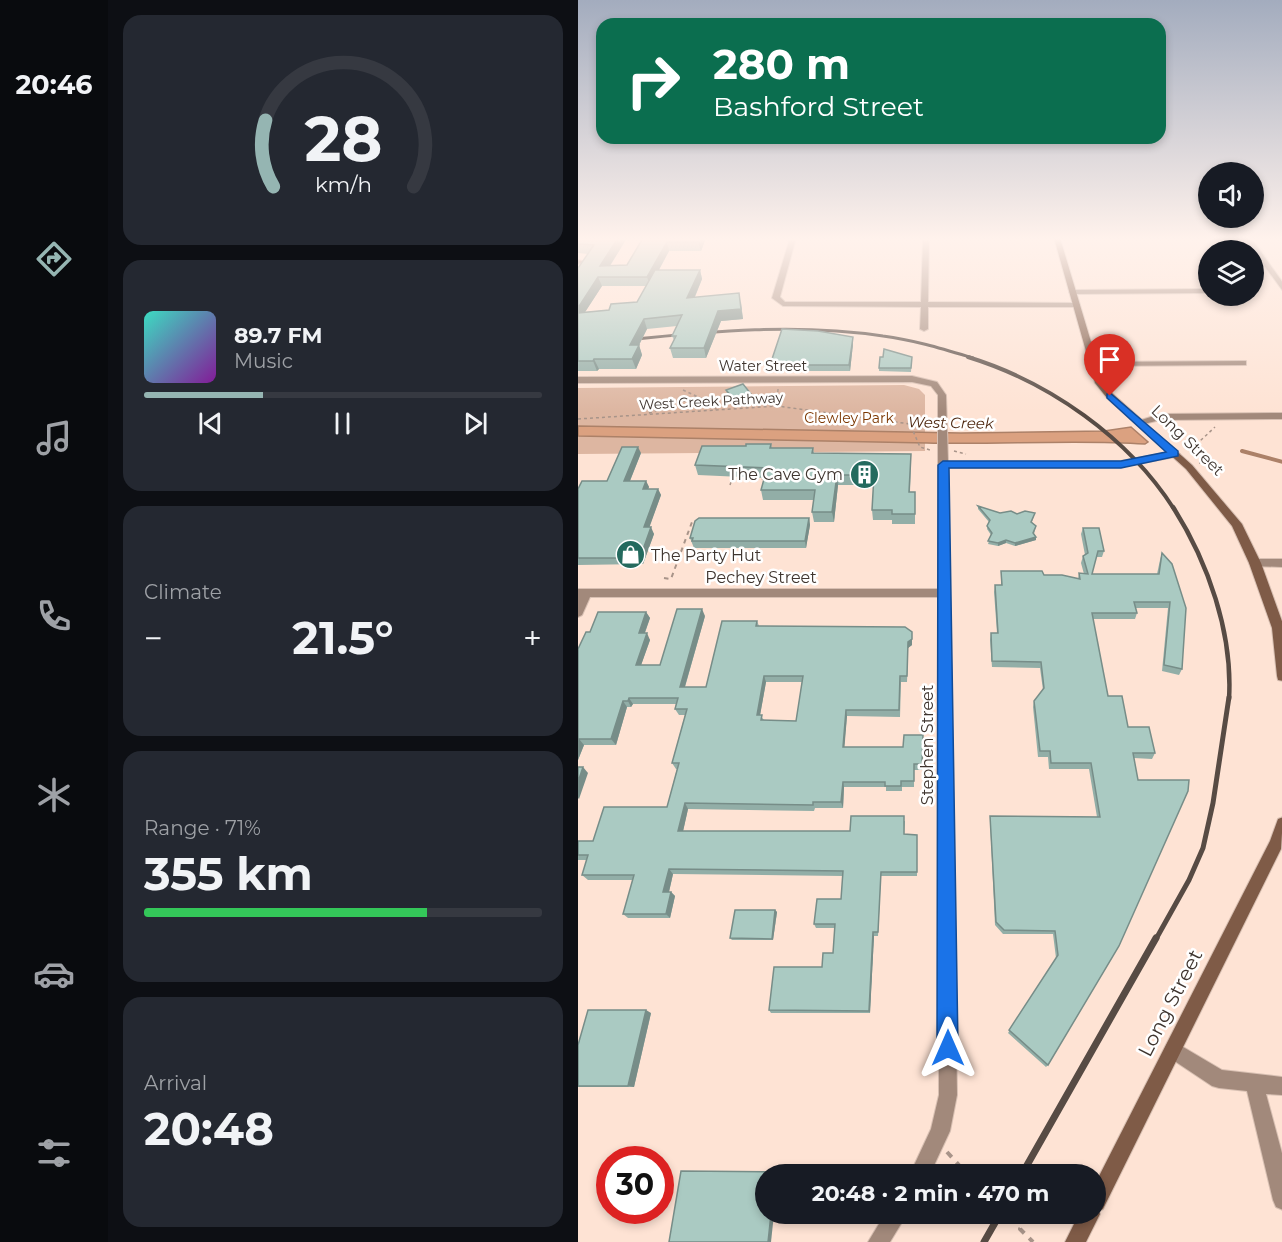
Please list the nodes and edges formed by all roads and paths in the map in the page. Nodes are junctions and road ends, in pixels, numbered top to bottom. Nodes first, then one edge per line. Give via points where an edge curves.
1 (777, 296) edge
2 (924, 296) edge
3 (1074, 296) edge
4 (924, 305) junction
5 (1076, 305) junction
6 (924, 329) dead end
7 (1243, 363) dead end
8 (1092, 364) junction
9 (578, 380) edge
10 (778, 385) dead end
11 (681, 389) dead end
12 (942, 395) joint
13 (696, 397) junction
14 (777, 406) junction
15 (717, 410) junction
16 (646, 414) junction
17 (1283, 416) edge
18 (578, 419) edge
19 (1140, 422) junction
20 (1221, 424) dead end
21 (913, 429) joint
22 (939, 442) junction
23 (1175, 454) junction
24 (1201, 464) dead end
25 (943, 465) junction
26 (768, 479) edge
27 (730, 485) dead end
28 (692, 522) edge
29 (1255, 563) junction
30 (1283, 563) edge
31 (664, 578) dead end
32 (582, 593) edge
33 (944, 593) junction
34 (578, 612) edge
35 (1283, 676) edge
36 (1283, 824) edge
37 (1173, 1050) junction
38 (1255, 1084) junction
39 (1283, 1086) edge
40 (936, 1142) junction
41 (925, 1164) edge
42 (957, 1164) edge
43 (1106, 1182) edge
44 (1283, 1200) edge
45 (890, 1224) edge
46 (1023, 1224) edge
47 (1085, 1224) edge
48 (878, 1242) edge
49 (1033, 1242) edge
50 (1075, 1242) edge

1 - 4 street via 778,302 790,305
2 - 4 street
3 - 5 street, Long Street
4 - 5 street
4 - 6 street
5 - 8 street, Long Street
7 - 8 street
8 - 19 street, Long Street via 1099,383
9 - 12 street, Water Street via 912,379 934,383
10 - 14 path
11 - 13 path
12 - 22 street, Stephen Street
13 - 15 path
13 - 16 path
14 - 15 path, West Creek Pathway
14 - 21 path, West Creek Pathway via 910,424
15 - 16 path, West Creek Pathway
16 - 18 path, West Creek Pathway
17 - 19 street via 1160,417
19 - 23 street, Long Street
20 - 24 path via 1200,441
21 - 22 path via 920,447
22 - 25 street, Stephen Street
23 - 25 street via 1121,464
23 - 29 street, Long Street via 1237,524
25 - 33 street, Stephen Street
26 - 27 path via 732,478
28 - 31 path via 671,579
29 - 30 street
29 - 35 street, Long Street via 1278,628
32 - 33 street, Pechey Street
32 - 34 street
33 - 40 street, Stephen Street via 948,1095
36 - 37 street, Long Street
37 - 38 street via 1219,1078
37 - 43 street, Long Street
38 - 39 street
38 - 44 street
40 - 41 street, Stephen Street
40 - 42 path
45 - 48 street
46 - 49 path via 1020,1229
47 - 50 street

